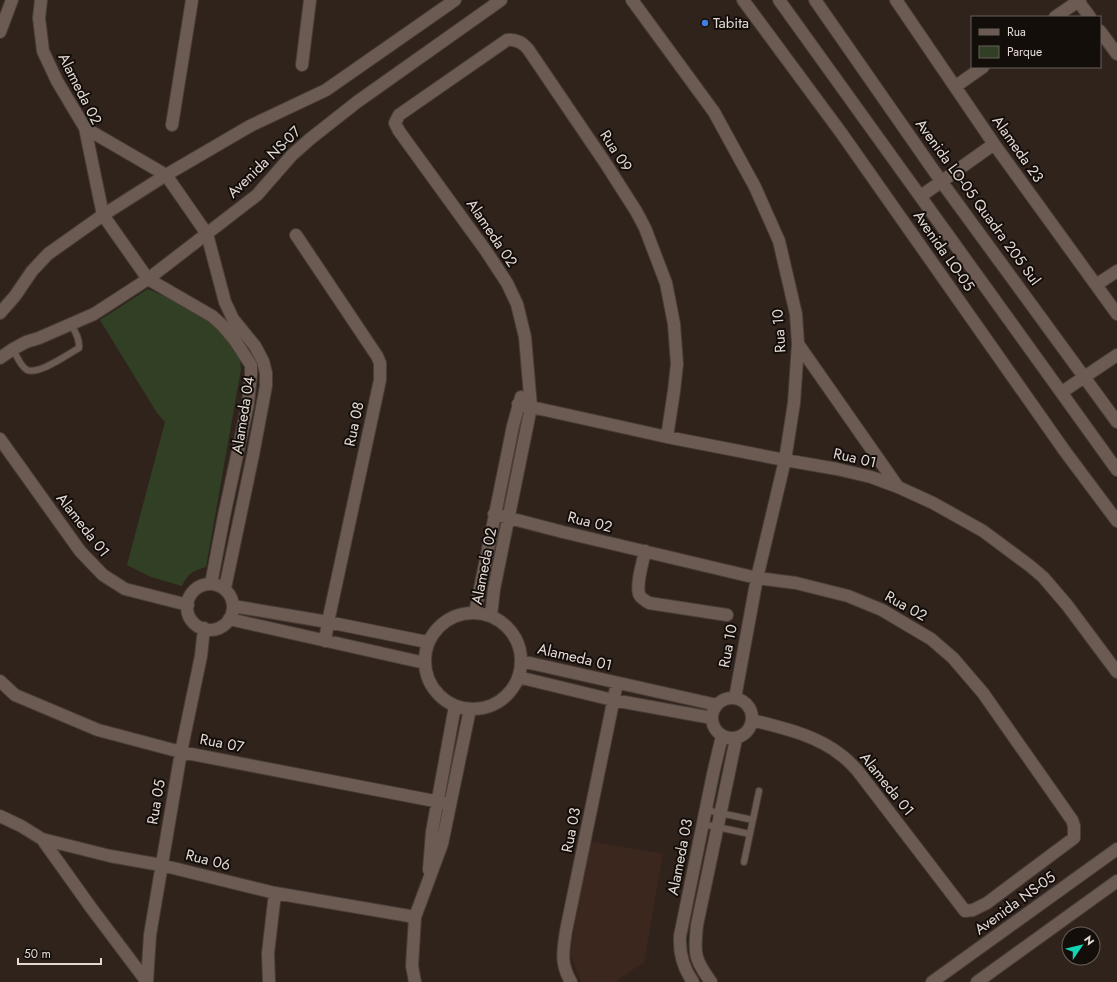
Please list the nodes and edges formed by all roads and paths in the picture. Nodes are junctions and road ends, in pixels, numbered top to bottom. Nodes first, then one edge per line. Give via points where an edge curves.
1 (12, 0) edge
2 (41, 0) edge
3 (192, 0) edge
4 (310, 0) edge
5 (455, 0) edge
6 (501, 0) edge
7 (632, 0) edge
8 (743, 0) edge
9 (779, 0) edge
10 (815, 0) edge
11 (896, 0) edge
12 (1079, 1) edge
13 (1056, 16) edge
14 (1089, 16) edge
15 (0, 32) edge
16 (1101, 32) edge
17 (1117, 54) edge
18 (302, 64) dead end
19 (982, 68) edge
20 (956, 86) junction
21 (395, 120) joint
22 (172, 125) dead end
23 (85, 128) junction
24 (994, 144) junction
25 (166, 175) junction
26 (941, 181) junction
27 (921, 196) junction
28 (103, 215) junction
29 (207, 234) junction
30 (296, 235) dead end
31 (1117, 270) edge
32 (148, 279) junction
33 (1096, 286) junction
34 (0, 313) edge
35 (1117, 314) edge
36 (71, 324) junction
37 (798, 344) junction
38 (13, 349) junction
39 (1117, 355) edge
40 (0, 358) edge
41 (1084, 377) junction
42 (529, 379) junction
43 (1062, 392) junction
44 (518, 404) junction
45 (531, 407) junction
46 (1117, 422) edge
47 (667, 437) junction
48 (0, 439) edge
49 (785, 460) junction
50 (1117, 470) edge
51 (898, 487) junction
52 (228, 499) junction
53 (243, 502) junction
54 (494, 514) junction
55 (224, 516) junction
56 (509, 518) junction
57 (240, 519) junction
58 (1117, 521) edge
59 (645, 551) junction
60 (758, 578) junction
61 (211, 584) junction
62 (225, 588) junction
63 (188, 606) junction
64 (233, 606) junction
65 (476, 613) junction
66 (727, 615) dead end
67 (491, 616) junction
68 (229, 620) junction
69 (328, 622) junction
70 (204, 628) junction
71 (325, 641) junction
72 (427, 642) junction
73 (521, 660) junction
74 (425, 663) junction
75 (1117, 672) edge
76 (518, 677) junction
77 (0, 681) edge
78 (617, 682) junction
79 (735, 698) junction
80 (613, 700) junction
81 (716, 705) junction
82 (455, 706) junction
83 (470, 709) junction
84 (712, 718) junction
85 (752, 720) junction
86 (722, 736) junction
87 (736, 739) junction
88 (181, 752) junction
89 (759, 791) dead end
90 (437, 802) junction
91 (450, 804) junction
92 (706, 810) junction
93 (720, 813) junction
94 (0, 816) edge
95 (753, 820) junction
96 (703, 824) junction
97 (718, 827) junction
98 (750, 834) junction
99 (42, 839) junction
100 (1117, 849) edge
101 (744, 862) dead end
102 (161, 865) junction
103 (430, 877) junction
104 (1117, 882) edge
105 (275, 893) junction
106 (965, 911) joint
107 (415, 917) junction
108 (147, 982) edge
109 (269, 982) edge
110 (416, 982) edge
111 (571, 982) edge
112 (693, 982) edge
113 (711, 982) edge
114 (932, 982) edge
115 (977, 982) edge

1 - 15 street
2 - 23 street, Alameda 02 via 39,18 43,51 57,81
3 - 22 street
4 - 18 street
5 - 25 street, Avenida NS-07 via 326,90 250,126
6 - 29 street, Avenida NS-07 via 357,102 310,139 257,195
7 - 37 street, Rua 10 via 714,112 755,187 779,241 796,314
8 - 58 street, Avenida LO-05 via 842,134 1064,450
9 - 27 street, Avenida LO-05
10 - 26 street, Avenida LO-05 Quadra 205 Sul
11 - 20 street, Alameda 23
12 - 13 street
12 - 14 street
16 - 17 street
19 - 20 street
20 - 24 street, Alameda 23
21 - 42 street, Alameda 02 via 400,131 507,284 517,304 525,337
21 - 47 street, Rua 09 via 507,40 521,42 528,49 636,211 666,283 674,324 677,364
23 - 25 street
23 - 28 street, Alameda 02
24 - 26 street
24 - 33 street, Alameda 23
25 - 28 street, Avenida NS-07
25 - 29 street, Alameda 04
26 - 27 street
26 - 41 street, Avenida LO-05 Quadra 205 Sul
27 - 43 street, Avenida LO-05
28 - 32 street
28 - 34 street, Avenida NS-07 via 48,254 32,270
29 - 32 street, Avenida NS-07
29 - 53 street, Alameda 04 via 225,302 233,319 258,351 266,373 266,386
30 - 69 street, Rua 08 via 380,363 378,388
31 - 33 street
32 - 36 street, Avenida NS-07 via 94,314
32 - 52 street, Alameda 04 via 212,316 234,339 251,365 248,404
33 - 35 street, Alameda 23
36 - 38 street, Avenida NS-07
36 - 38 lane via 80,342 79,348 39,371 23,367
37 - 49 street, Rua 10 via 794,403
37 - 51 street
38 - 40 street, Avenida NS-07
39 - 41 street
41 - 43 street
41 - 46 street, Avenida LO-05 Quadra 205 Sul
42 - 44 street, Alameda 02
42 - 45 street, Alameda 02
43 - 50 street, Avenida LO-05
44 - 45 street, Rua 01
44 - 54 street, Alameda 02
45 - 47 street, Rua 01
45 - 56 street, Alameda 02
47 - 49 street, Rua 01
48 - 63 street, Alameda 01 via 80,551 103,575 125,589
49 - 51 street, Rua 01 via 871,477
49 - 60 street, Rua 10
51 - 75 street, Rua 01 via 983,531 1030,566 1067,605
52 - 53 street
52 - 55 street, Alameda 04
53 - 57 street, Alameda 04
54 - 56 street, Rua 02
54 - 65 street, Alameda 02
55 - 57 street
55 - 61 street, Alameda 04
56 - 59 street, Rua 02
56 - 67 street, Alameda 02
57 - 62 street, Alameda 04
59 - 60 street, Rua 02
59 - 66 street via 639,585 641,597 649,603
60 - 79 street, Rua 10
60 - 106 street, Rua 02 via 796,583 848,596 882,610 931,639 953,658 983,693 1072,820 1072,840 987,902 973,910
61 - 62 street
61 - 63 street via 192,592
62 - 64 street
63 - 70 street via 192,620
64 - 68 street
64 - 69 street
65 - 67 street
65 - 72 street via 456,616 443,623
67 - 73 street via 511,632 518,645
68 - 70 street via 218,628
68 - 71 street
69 - 71 street, Rua 08
69 - 72 street
70 - 88 street, Rua 05 via 201,656
71 - 74 street
72 - 74 street
73 - 76 street
73 - 78 street, Alameda 01
74 - 82 street via 427,676 434,689 443,699
76 - 80 street
76 - 83 street via 511,690 500,701 486,707
77 - 88 street, Rua 07 via 15,695 98,730
78 - 80 street, Rua 03
78 - 81 street, Alameda 01
79 - 81 street via 728,698
79 - 85 street via 746,704 752,714
80 - 84 street
80 - 111 street, Rua 03 via 566,931 562,958
81 - 84 street
82 - 83 street
82 - 90 street
83 - 91 street
84 - 86 street via 715,730
85 - 87 street via 748,731
85 - 106 street, Alameda 01 via 787,728 822,742 841,755 857,770
86 - 87 street
86 - 92 street, Alameda 03
87 - 93 street, Alameda 03
88 - 90 street, Rua 07
88 - 102 street, Rua 05
89 - 95 lane
90 - 91 street, Rua 07
90 - 103 street via 429,861
91 - 103 street via 442,844
92 - 93 lane
92 - 96 street, Alameda 03
93 - 95 lane
93 - 97 street, Alameda 03
94 - 99 street, Rua 06
95 - 98 lane
96 - 97 lane
96 - 112 street, Alameda 03 via 680,936 682,962
97 - 98 lane
97 - 113 street, Alameda 03 via 697,925 695,947 697,961
98 - 101 lane
99 - 102 street, Rua 06 via 110,856
99 - 108 street
100 - 114 street, Avenida NS-05
102 - 105 street, Rua 06
102 - 108 street, Rua 05 via 150,935
103 - 107 street
104 - 115 street
105 - 107 street, Rua 06
105 - 109 street via 268,953
107 - 110 street via 412,966

